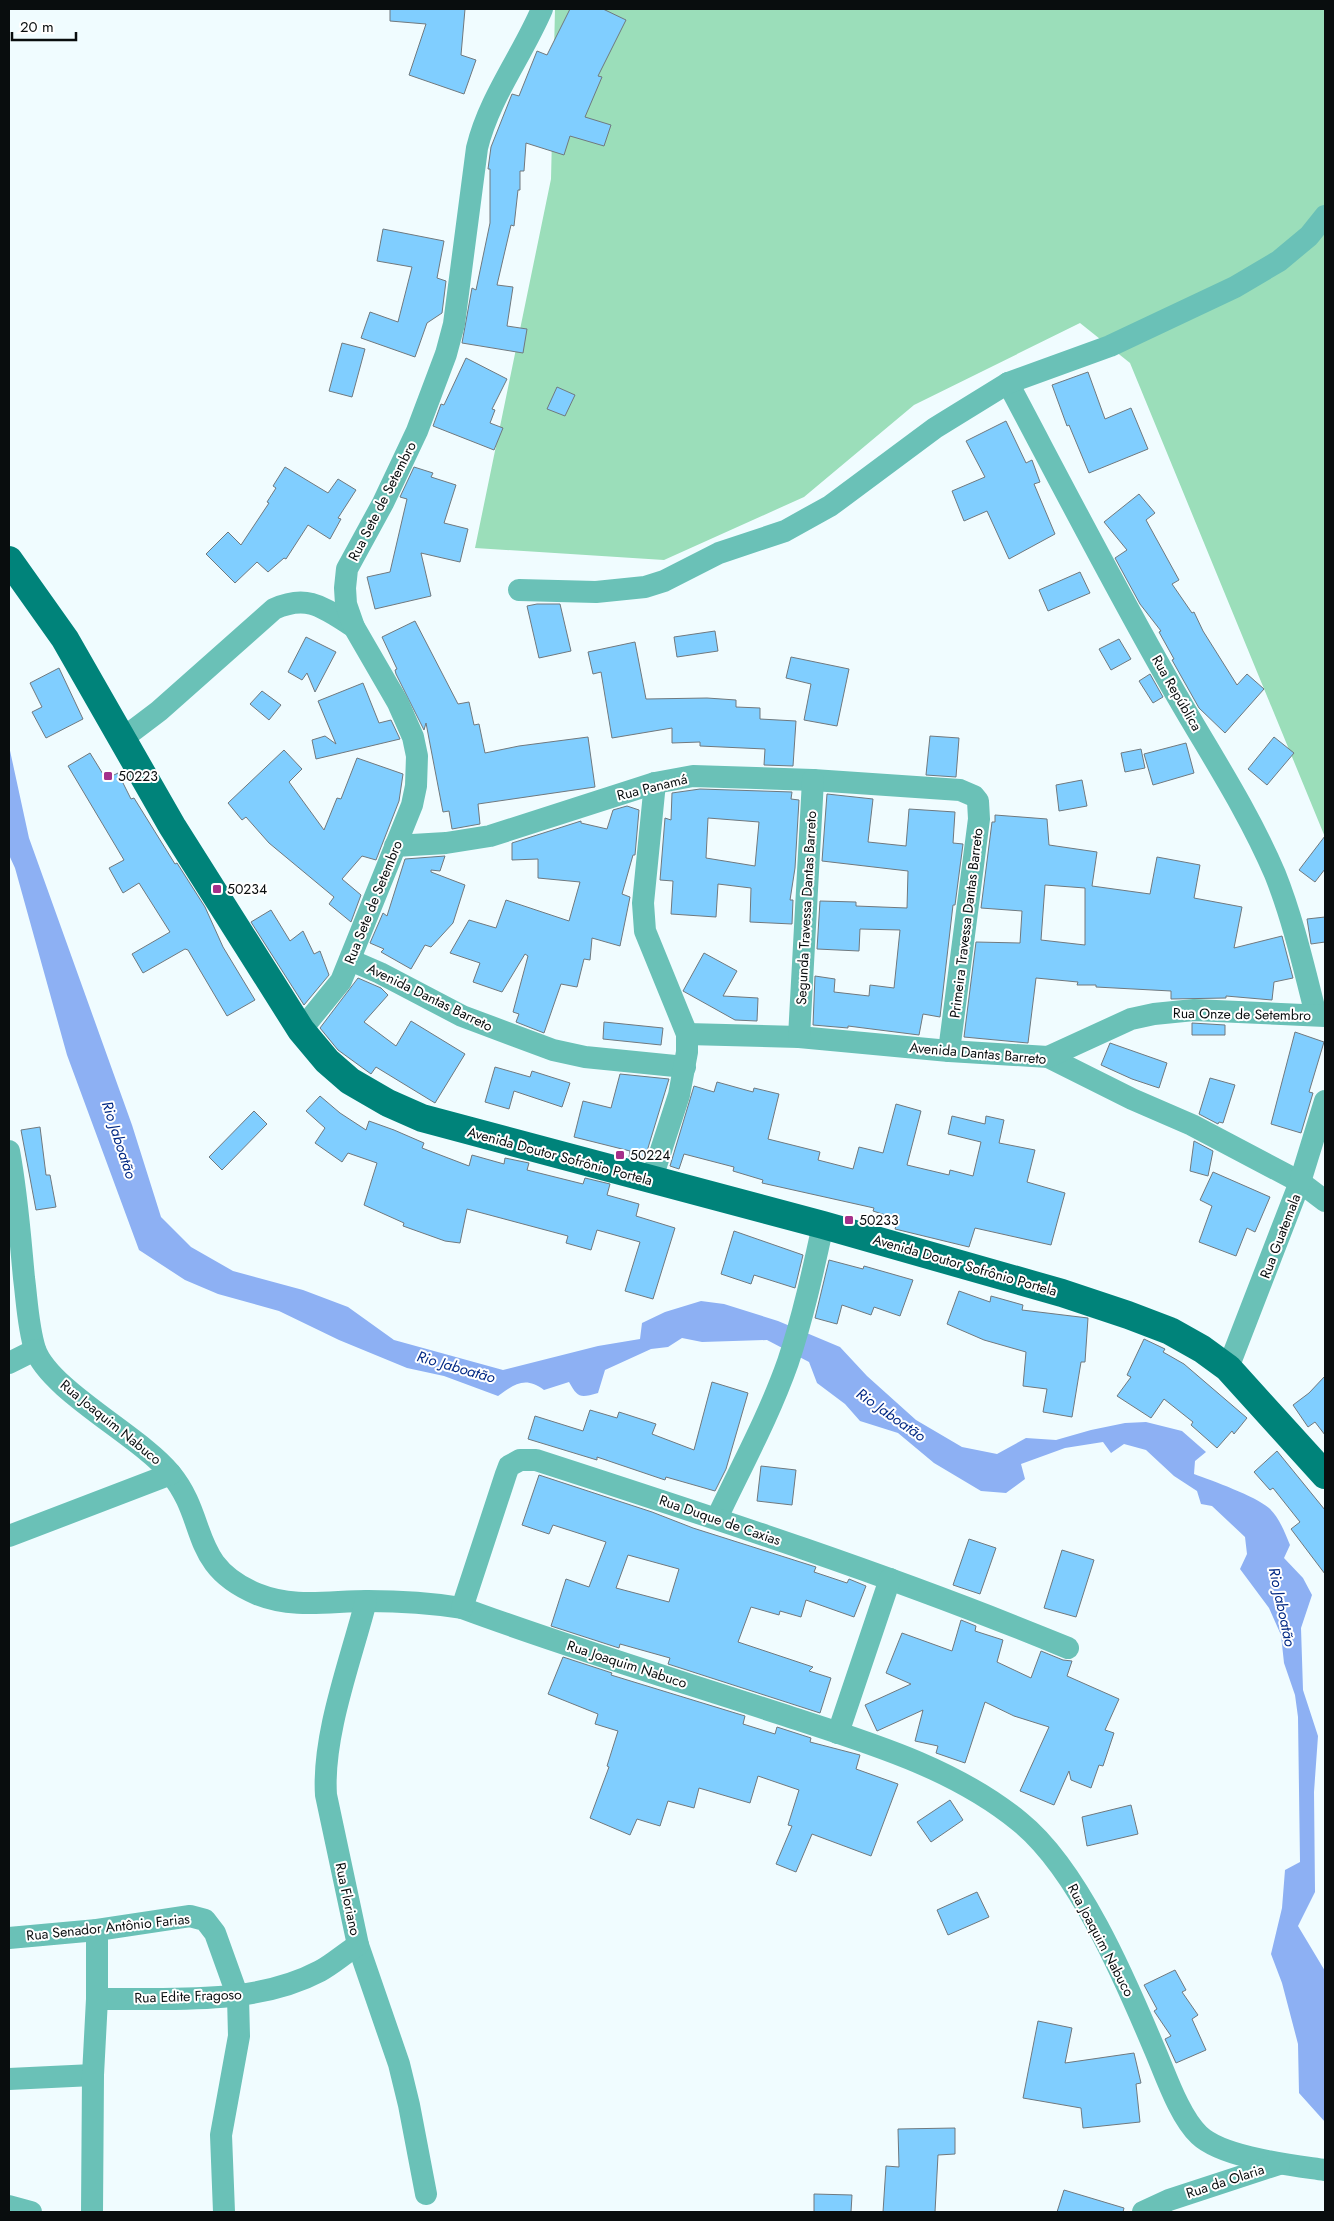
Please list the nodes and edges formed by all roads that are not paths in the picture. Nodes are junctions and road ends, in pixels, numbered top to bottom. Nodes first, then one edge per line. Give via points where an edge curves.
1 (542, 9) edge
2 (1325, 216) edge
3 (1008, 383) junction
4 (9, 560) edge
5 (519, 590) dead end
6 (354, 627) junction
7 (122, 739) junction
8 (813, 780) junction
9 (655, 784) junction
10 (974, 796) joint
11 (395, 846) junction
12 (350, 960) junction
13 (1320, 1016) edge
14 (301, 1030) junction
15 (686, 1034) junction
16 (799, 1037) junction
17 (949, 1051) junction
18 (1048, 1057) junction
19 (685, 1067) junction
20 (1325, 1101) edge
21 (9, 1151) edge
22 (651, 1181) junction
23 (1300, 1182) junction
24 (1325, 1201) edge
25 (823, 1225) junction
26 (35, 1350) junction
27 (9, 1362) edge
28 (1228, 1368) junction
29 (171, 1474) junction
30 (1325, 1475) edge
31 (717, 1518) junction
32 (9, 1536) edge
33 (890, 1580) junction
34 (366, 1601) junction
35 (462, 1608) junction
36 (1068, 1648) dead end
37 (838, 1733) junction
38 (97, 1930) junction
39 (9, 1938) edge
40 (358, 1945) junction
41 (238, 1997) junction
42 (97, 2000) junction
43 (93, 2075) junction
44 (9, 2079) edge
45 (1280, 2163) junction
46 (1325, 2170) edge
47 (426, 2194) dead end
48 (9, 2206) edge
49 (31, 2212) edge
50 (92, 2212) edge
51 (224, 2212) edge
52 (1143, 2212) edge

1 - 6 street, Rua Sete de Setembro via 482,125 454,324 417,431 383,504 347,569 346,604
2 - 3 street via 1309,236 1279,261 1235,287 1110,346
3 - 5 street via 935,428 830,506 785,531 719,553 645,587 596,592
3 - 13 street, Rua República via 1165,675 1256,833 1275,875
4 - 7 main road, Avenida Doutor Sofrônio Portela via 65,639
6 - 7 street via 317,604 289,602 274,609 159,711
6 - 11 street, Rua Sete de Setembro via 401,710 417,756 412,805
7 - 14 main road, Avenida Doutor Sofrônio Portela via 172,826
8 - 9 street, Rua Panamá via 693,776
8 - 10 street, Rua Panamá via 960,790
8 - 16 street, Segunda Travessa Dantas Barreto
9 - 11 street, Rua Panamá via 490,836
9 - 15 street via 643,903 646,931
10 - 17 street, Primeira Travessa Dantas Barreto via 978,800 979,819
11 - 12 street, Rua Sete de Setembro
12 - 14 street, Rua Sete de Setembro via 334,991
12 - 19 street, Avenida Dantas Barreto via 380,972 462,1016 553,1050 584,1057
13 - 18 street, Rua Onze de Setembro via 1194,1010 1154,1014 1131,1020
14 - 22 main road, Avenida Doutor Sofrônio Portela via 350,1081 422,1118
15 - 16 street, Avenida Dantas Barreto
15 - 19 street
16 - 17 street, Avenida Dantas Barreto
17 - 18 street, Avenida Dantas Barreto
18 - 23 street, Avenida Dantas Barreto via 1192,1125
19 - 22 street
20 - 23 street, Rua Guatemala
21 - 26 street, Rua Joaquim Nabuco
22 - 25 main road, Avenida Doutor Sofrônio Portela
23 - 24 street, Avenida Dantas Barreto
23 - 28 street, Rua Guatemala
25 - 28 main road, Avenida Doutor Sofrônio Portela via 1128,1315 1170,1332
25 - 31 street via 788,1362 772,1404
26 - 27 street
26 - 29 street, Rua Joaquim Nabuco via 50,1372 68,1389 156,1457
28 - 30 main road, Avenida Doutor Sofrônio Portela
29 - 32 street
29 - 34 street, Rua Joaquim Nabuco via 182,1490 206,1551 215,1567 231,1582 282,1603
31 - 33 street, Rua Duque de Caxias
31 - 35 street, Rua Duque de Caxias via 536,1460 520,1460 510,1466 506,1474
33 - 36 street, Rua Duque de Caxias via 987,1614
33 - 37 street
34 - 35 street, Rua Joaquim Nabuco
34 - 40 street, Rua Floriano via 328,1744 325,1771 334,1839
35 - 37 street, Rua Joaquim Nabuco
37 - 45 street, Rua Joaquim Nabuco via 942,1772 993,1800 1023,1824 1052,1856 1084,1904 1132,1996 1189,2122 1200,2136 1222,2149
38 - 39 street, Rua Senador Antônio Farias
38 - 41 street, Rua Senador Antônio Farias via 190,1916 205,1920 215,1933
38 - 42 street
40 - 41 street, Rua Edite Fragoso via 320,1971
40 - 47 street, Rua Floriano via 399,2064
41 - 42 street, Rua Edite Fragoso
41 - 51 street, Rua Senador Antônio Farias via 239,2036 220,2134
42 - 43 street
43 - 44 street
43 - 50 street
45 - 46 street, Rua Joaquim Nabuco
45 - 52 street, Rua da Olaria via 1169,2200
48 - 49 street

